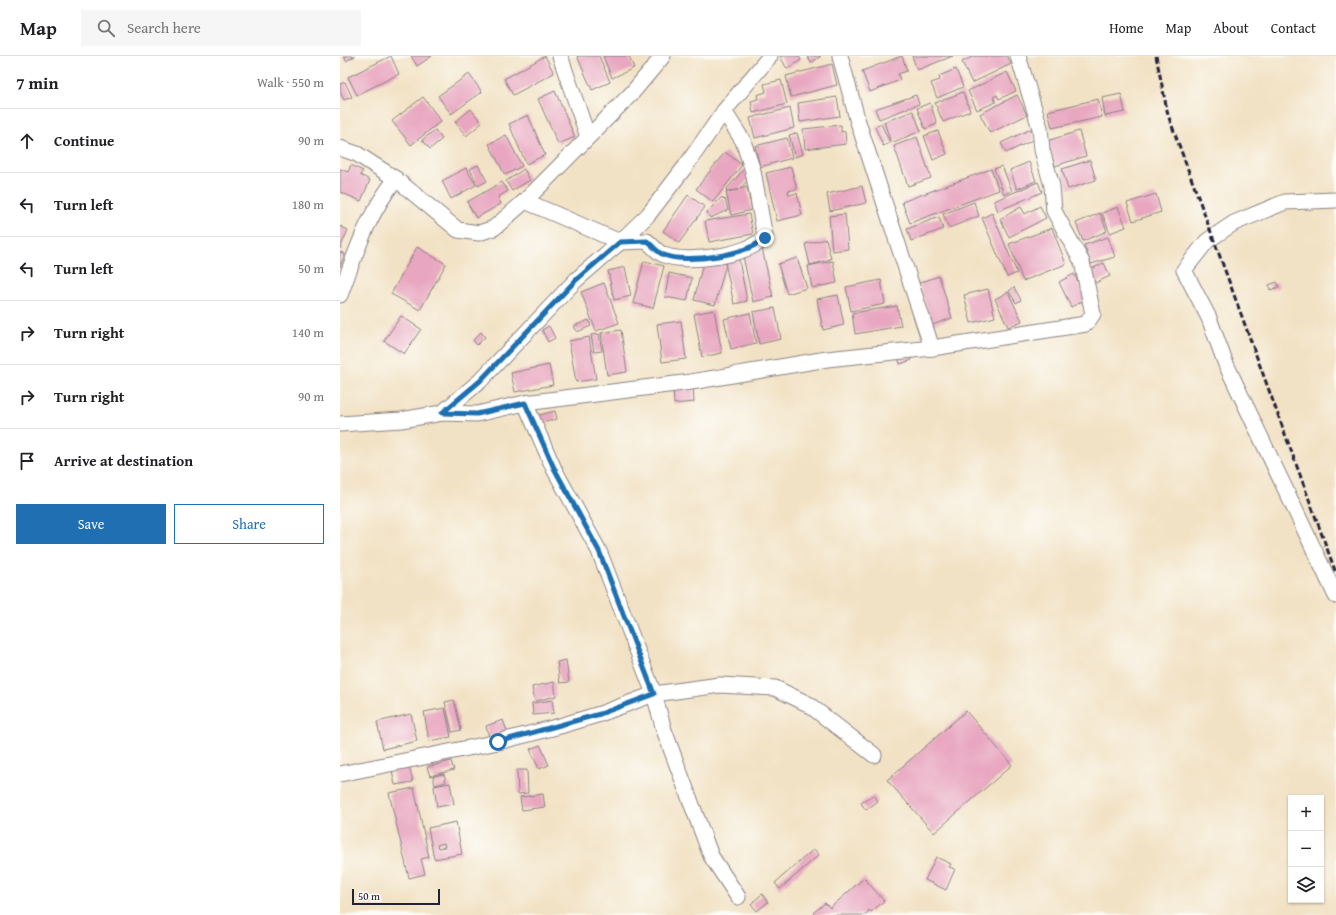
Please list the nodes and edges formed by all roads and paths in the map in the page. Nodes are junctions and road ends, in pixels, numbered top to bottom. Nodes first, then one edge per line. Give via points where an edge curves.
1 (560, 56) edge
2 (663, 56) edge
3 (770, 56) edge
4 (840, 56) edge
5 (1018, 56) edge
6 (724, 111) junction
7 (588, 137) junction
8 (340, 148) edge
9 (396, 179) junction
10 (525, 200) junction
11 (1336, 200) edge
12 (620, 242) junction
13 (340, 295) edge
14 (932, 348) junction
15 (525, 403) junction
16 (442, 413) junction
17 (340, 424) edge
18 (1336, 596) edge
19 (654, 694) junction
20 (874, 755) dead end
21 (340, 774) edge
22 (738, 897) dead end

1 - 7 street
2 - 7 street via 632,93
3 - 6 street
4 - 14 street via 858,122
5 - 14 street via 1040,128 1042,150 1052,186 1054,211 1082,262 1093,314 1086,324
6 - 12 street via 652,209
6 - 12 street via 743,141 753,171 765,238 753,246 732,252 690,259 662,255 647,241
7 - 10 street
8 - 9 street via 357,154
9 - 10 street via 458,230 468,232 479,233 494,228
9 - 13 street via 383,195 364,231
10 - 12 street
11 - 18 street via 1285,202 1234,223 1207,241 1184,270 1210,318 1225,362
12 - 16 street via 576,280 480,381
14 - 15 street via 827,359 691,382
15 - 16 street via 477,414
15 - 19 street via 554,468 599,551
16 - 17 street via 401,420
19 - 20 street via 720,685 775,688 808,704
19 - 21 street via 553,728 498,742
19 - 22 street via 664,730 711,856

